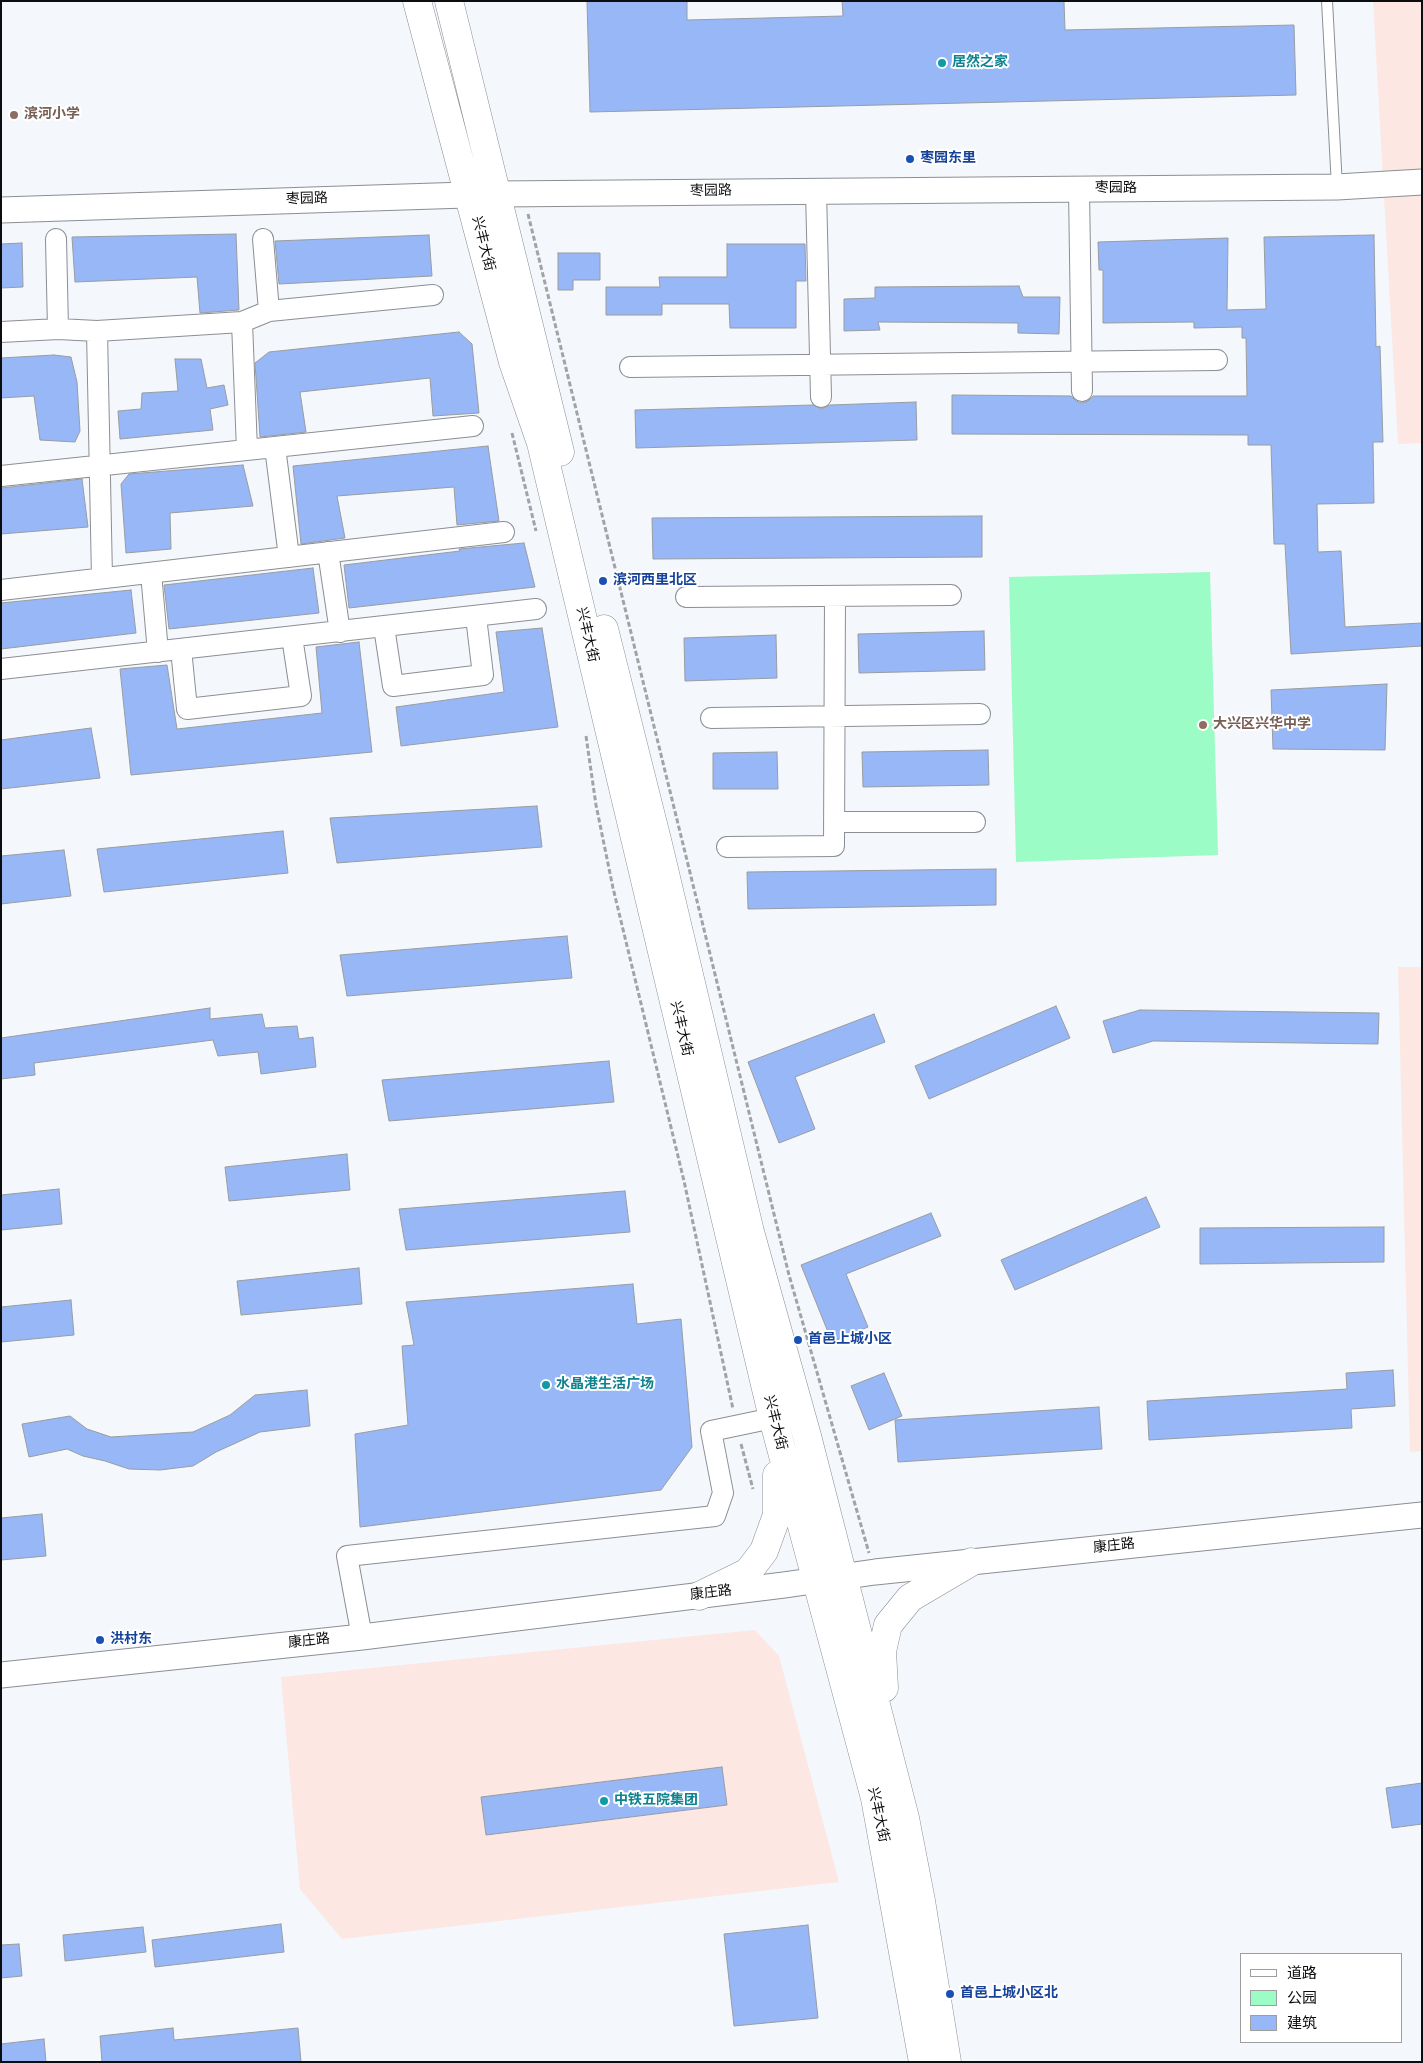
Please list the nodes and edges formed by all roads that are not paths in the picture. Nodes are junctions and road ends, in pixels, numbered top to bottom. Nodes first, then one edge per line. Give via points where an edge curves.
1 (417, 1) edge
2 (449, 1) edge
3 (1327, 1) edge
4 (1422, 182) edge
5 (1337, 187) junction
6 (1079, 189) junction
7 (816, 191) junction
8 (510, 193) junction
9 (469, 194) junction
10 (1, 210) edge
11 (56, 239) dead end
12 (263, 239) dead end
13 (433, 295) dead end
14 (269, 312) junction
15 (242, 322) junction
16 (58, 329) junction
17 (97, 331) junction
18 (1, 332) edge
19 (1217, 360) dead end
20 (1082, 363) junction
21 (820, 365) junction
22 (630, 367) dead end
23 (1082, 391) dead end
24 (821, 397) dead end
25 (473, 426) dead end
26 (275, 447) junction
27 (247, 450) junction
28 (100, 466) junction
29 (1, 476) edge
30 (504, 532) dead end
31 (328, 552) junction
32 (289, 557) junction
33 (151, 573) junction
34 (102, 578) junction
35 (1, 590) edge
36 (951, 595) dead end
37 (835, 596) junction
38 (686, 597) dead end
39 (536, 609) dead end
40 (476, 617) junction
41 (384, 627) junction
42 (340, 632) junction
43 (292, 637) junction
44 (181, 649) junction
45 (158, 652) junction
46 (1, 669) edge
47 (980, 714) dead end
48 (834, 716) junction
49 (711, 718) dead end
50 (834, 822) junction
51 (975, 822) dead end
52 (727, 847) dead end
53 (775, 1426) junction
54 (1422, 1515) edge
55 (971, 1562) junction
56 (842, 1576) junction
57 (815, 1580) junction
58 (699, 1596) junction
59 (362, 1637) junction
60 (1, 1675) edge
61 (880, 1719) junction
62 (923, 2062) edge
63 (947, 2062) edge

1 - 9 main road, 兴丰大街
2 - 8 main road, 兴丰大街
3 - 5 lane
4 - 5 street, 枣园路
5 - 6 street, 枣园路
6 - 7 street, 枣园路
6 - 20 street
7 - 8 street, 枣园路
7 - 21 street
8 - 9 street, 枣园路
8 - 56 main road, 兴丰大街 via 750,1232
9 - 10 street, 枣园路
9 - 53 main road, 兴丰大街 via 513,362 540,443
11 - 16 street
12 - 14 street
13 - 14 street
14 - 15 street
15 - 17 street
15 - 27 street
16 - 17 street
16 - 18 street
17 - 28 street
19 - 20 street
20 - 21 street
20 - 23 street
21 - 22 street
21 - 24 street
25 - 26 street
26 - 27 street
26 - 32 street
27 - 28 street
28 - 29 street
28 - 34 street
30 - 31 street
31 - 32 street
31 - 42 street
32 - 33 street
33 - 34 street
33 - 45 street
34 - 35 street
36 - 37 street
37 - 38 street
37 - 48 street
39 - 40 street
40 - 41 street
40 - 41 street via 483,675 393,686
41 - 42 street
42 - 43 street
43 - 44 street
43 - 44 street via 300,696 187,709
44 - 45 street
45 - 46 street
47 - 48 street
48 - 49 street
48 - 50 street
50 - 51 street
50 - 52 street via 834,846
53 - 57 main road, 兴丰大街
53 - 58 main road via 777,1516 764,1551 748,1572
53 - 59 street via 736,1425 711,1431 723,1493 716,1516 347,1556
54 - 55 street, 康庄路
55 - 56 street, 康庄路
55 - 61 main road via 910,1598 888,1625 882,1651 884,1695
56 - 57 street, 康庄路
56 - 61 main road, 兴丰大街
57 - 58 street, 康庄路
57 - 62 main road, 兴丰大街 via 875,1798
58 - 59 street, 康庄路
59 - 60 street, 康庄路
61 - 63 main road, 兴丰大街 via 905,1818

